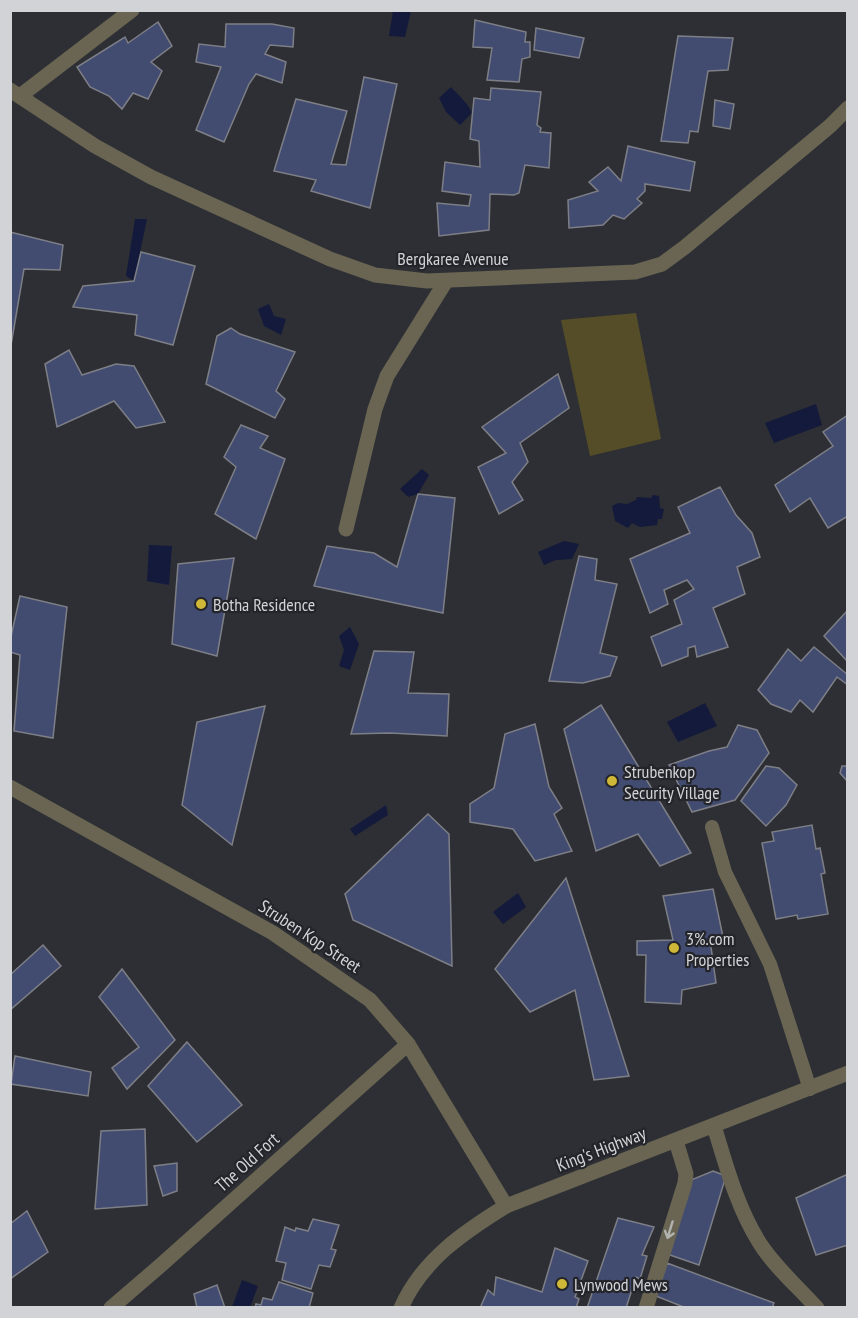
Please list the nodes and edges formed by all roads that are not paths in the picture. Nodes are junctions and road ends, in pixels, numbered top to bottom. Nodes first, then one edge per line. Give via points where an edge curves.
1 (132, 10) edge
2 (15, 93) edge
3 (848, 108) edge
4 (446, 280) junction
5 (346, 529) dead end
6 (10, 786) edge
7 (712, 827) dead end
8 (408, 1044) junction
9 (848, 1073) edge
10 (810, 1089) junction
11 (714, 1126) junction
12 (676, 1141) junction
13 (506, 1206) junction
14 (111, 1308) edge
15 (401, 1308) edge
16 (646, 1308) edge
17 (817, 1308) edge

1 - 2 street
2 - 4 street, Bergkaree Avenue via 124,163 330,259 392,278
3 - 4 street, Bergkaree Avenue via 662,264 635,272
4 - 5 street via 387,376 375,409
6 - 8 street, Struben Kop Street via 273,933 370,1000
7 - 10 lane via 725,872 770,964
8 - 13 street, Struben Kop Street
8 - 14 street, The Old Fort
9 - 10 street, King's Highway
10 - 11 street, King's Highway
11 - 12 street, King's Highway
11 - 17 street via 756,1238
12 - 13 street, King's Highway
12 -> 16 street via 685,1183
13 - 15 street, King's Highway via 435,1258 421,1273

